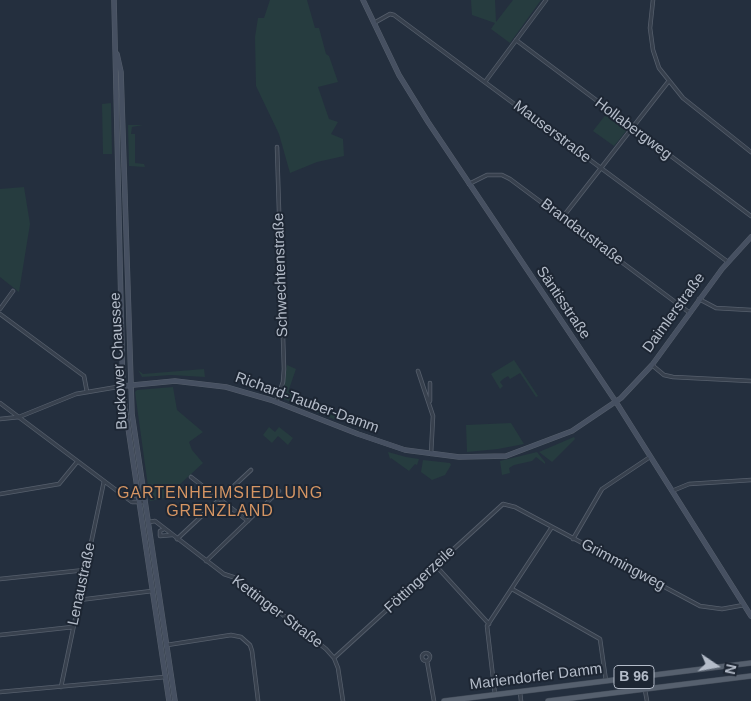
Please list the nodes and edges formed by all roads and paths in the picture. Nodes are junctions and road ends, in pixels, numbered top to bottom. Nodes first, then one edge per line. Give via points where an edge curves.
1 (114, 0) edge
2 (363, 0) edge
3 (546, 0) edge
4 (653, 0) edge
5 (374, 23) junction
6 (516, 40) junction
7 (116, 48) junction
8 (485, 82) junction
9 (668, 82) junction
10 (631, 128) junction
11 (277, 147) dead end
12 (751, 152) edge
13 (601, 168) junction
14 (468, 185) junction
15 (751, 216) edge
16 (562, 218) junction
17 (751, 237) edge
18 (728, 262) junction
19 (13, 292) dead end
20 (699, 299) junction
21 (0, 309) edge
22 (751, 310) edge
23 (690, 313) junction
24 (0, 314) edge
25 (652, 365) junction
26 (418, 371) dead end
27 (751, 381) edge
28 (430, 383) dead end
29 (132, 385) junction
30 (123, 386) junction
31 (87, 392) junction
32 (276, 402) junction
33 (616, 402) junction
34 (0, 403) edge
35 (430, 404) junction
36 (19, 417) junction
37 (0, 419) edge
38 (431, 455) junction
39 (650, 457) junction
40 (78, 462) junction
41 (251, 470) dead end
42 (191, 477) dead end
43 (751, 480) edge
44 (104, 482) junction
45 (279, 491) dead end
46 (672, 491) junction
47 (0, 494) edge
48 (123, 496) junction
49 (144, 496) junction
50 (139, 497) junction
51 (220, 499) junction
52 (145, 502) junction
53 (140, 503) junction
54 (506, 504) joint
55 (248, 521) junction
56 (148, 522) junction
57 (552, 527) junction
58 (164, 529) junction
59 (172, 535) junction
60 (177, 539) junction
61 (574, 539) junction
62 (206, 561) junction
63 (436, 567) junction
64 (85, 570) junction
65 (0, 579) edge
66 (512, 588) junction
67 (153, 591) junction
68 (79, 600) junction
69 (744, 605) junction
70 (751, 616) edge
71 (489, 624) junction
72 (73, 627) junction
73 (0, 635) edge
74 (167, 645) junction
75 (334, 658) junction
76 (427, 661) dead end
77 (751, 663) edge
78 (165, 676) junction
79 (751, 676) edge
80 (606, 681) junction
81 (61, 687) junction
82 (645, 689) junction
83 (0, 692) edge
84 (520, 692) junction
85 (495, 695) junction
86 (258, 700) edge
87 (169, 701) edge
88 (175, 701) edge
89 (343, 701) edge
90 (434, 701) edge
91 (444, 701) edge
92 (521, 701) edge
93 (548, 701) edge
94 (647, 701) edge

1 - 7 street, Buckower Chaussee
2 - 5 street, Säntisstraße
3 - 6 street
4 - 9 street via 651,40 659,68
5 - 8 street, Mauserstraße via 394,15
5 - 14 street, Säntisstraße via 399,75
6 - 8 street
6 - 10 street, Hollabergweg
7 - 29 street, Buckower Chaussee via 121,72
7 - 30 street, Buckower Chaussee
8 - 13 street, Mauserstraße
9 - 10 street
9 - 12 street via 694,108
10 - 13 street
10 - 15 street, Hollabergweg
11 - 32 street, Schwechtenstraße via 284,369
13 - 16 street
13 - 18 street, Mauserstraße
14 - 16 street, Brandaustraße via 487,174 505,176
14 - 33 street, Säntisstraße
16 - 23 street, Brandaustraße
17 - 18 street, Daimlerstraße
18 - 20 street, Daimlerstraße
19 - 21 street
20 - 22 street via 716,308
20 - 23 street, Daimlerstraße
23 - 25 street, Daimlerstraße
24 - 31 street via 84,376
25 - 27 street via 664,375 673,377
25 - 33 street, Daimlerstraße
26 - 35 street
28 - 35 street
29 - 30 street, Richard-Tauber-Damm
29 - 32 street, Richard-Tauber-Damm via 197,382 237,389
29 - 49 street, Buckower Chaussee via 132,414
30 - 31 street
30 - 50 street, Buckower Chaussee
31 - 36 street
32 - 38 street, Richard-Tauber-Damm via 370,439
33 - 38 street, Richard-Tauber-Damm via 570,432 498,457
33 - 39 street, Säntisstraße
34 - 36 street
35 - 38 street via 434,422
36 - 37 street
36 - 40 street
39 - 46 street, Säntisstraße
39 - 61 street via 602,488
40 - 44 street
40 - 47 street via 59,484
41 - 51 street
42 - 51 street
43 - 46 street via 688,484
44 - 48 street
44 - 64 street, Lenaustraße
45 - 55 street
46 - 69 street, Säntisstraße
48 - 50 street
48 - 53 street
49 - 50 street
49 - 52 street, Buckower Chaussee
50 - 53 street, Buckower Chaussee
51 - 55 street
51 - 60 street
52 - 53 street
52 - 56 street, Buckower Chaussee
53 - 67 street, Buckower Chaussee
54 - 57 street, Grimmingweg
54 - 63 street, Föttingerzeile via 477,526
55 - 62 street
56 - 58 street, Kettinger Straße via 155,521
56 - 74 street, Buckower Chaussee
57 - 61 street, Grimmingweg
57 - 66 street
58 - 59 street, Kettinger Straße
58 - 59 street, Kettinger Straße via 160,536
59 - 60 street, Kettinger Straße
60 - 62 street, Kettinger Straße
61 - 69 street, Grimmingweg via 700,606 722,609
62 - 75 street, Kettinger Straße via 236,578
63 - 71 street
63 - 75 street, Föttingerzeile
64 - 65 street
64 - 68 street, Lenaustraße
66 - 71 street
66 - 80 street via 600,639
67 - 68 street
67 - 78 street, Buckower Chaussee
68 - 72 street, Lenaustraße
69 - 70 street, Säntisstraße
71 - 85 street
72 - 73 street
72 - 81 street, Lenaustraße
74 - 86 street via 231,635 241,637 252,651
74 - 88 street, Buckower Chaussee
75 - 89 street, Kettinger Straße
76 - 90 street
77 - 80 main road, Mariendorfer Damm / B 96
78 - 81 street
78 - 87 street, Buckower Chaussee
79 - 82 main road, Mariendorfer Damm / B 96
80 - 84 main road, Mariendorfer Damm / B 96
81 - 83 street
82 - 93 main road, Mariendorfer Damm / B 96
82 - 94 street
84 - 85 main road, Mariendorfer Damm / B 96
84 - 92 street
85 - 91 main road, Mariendorfer Damm / B 96

